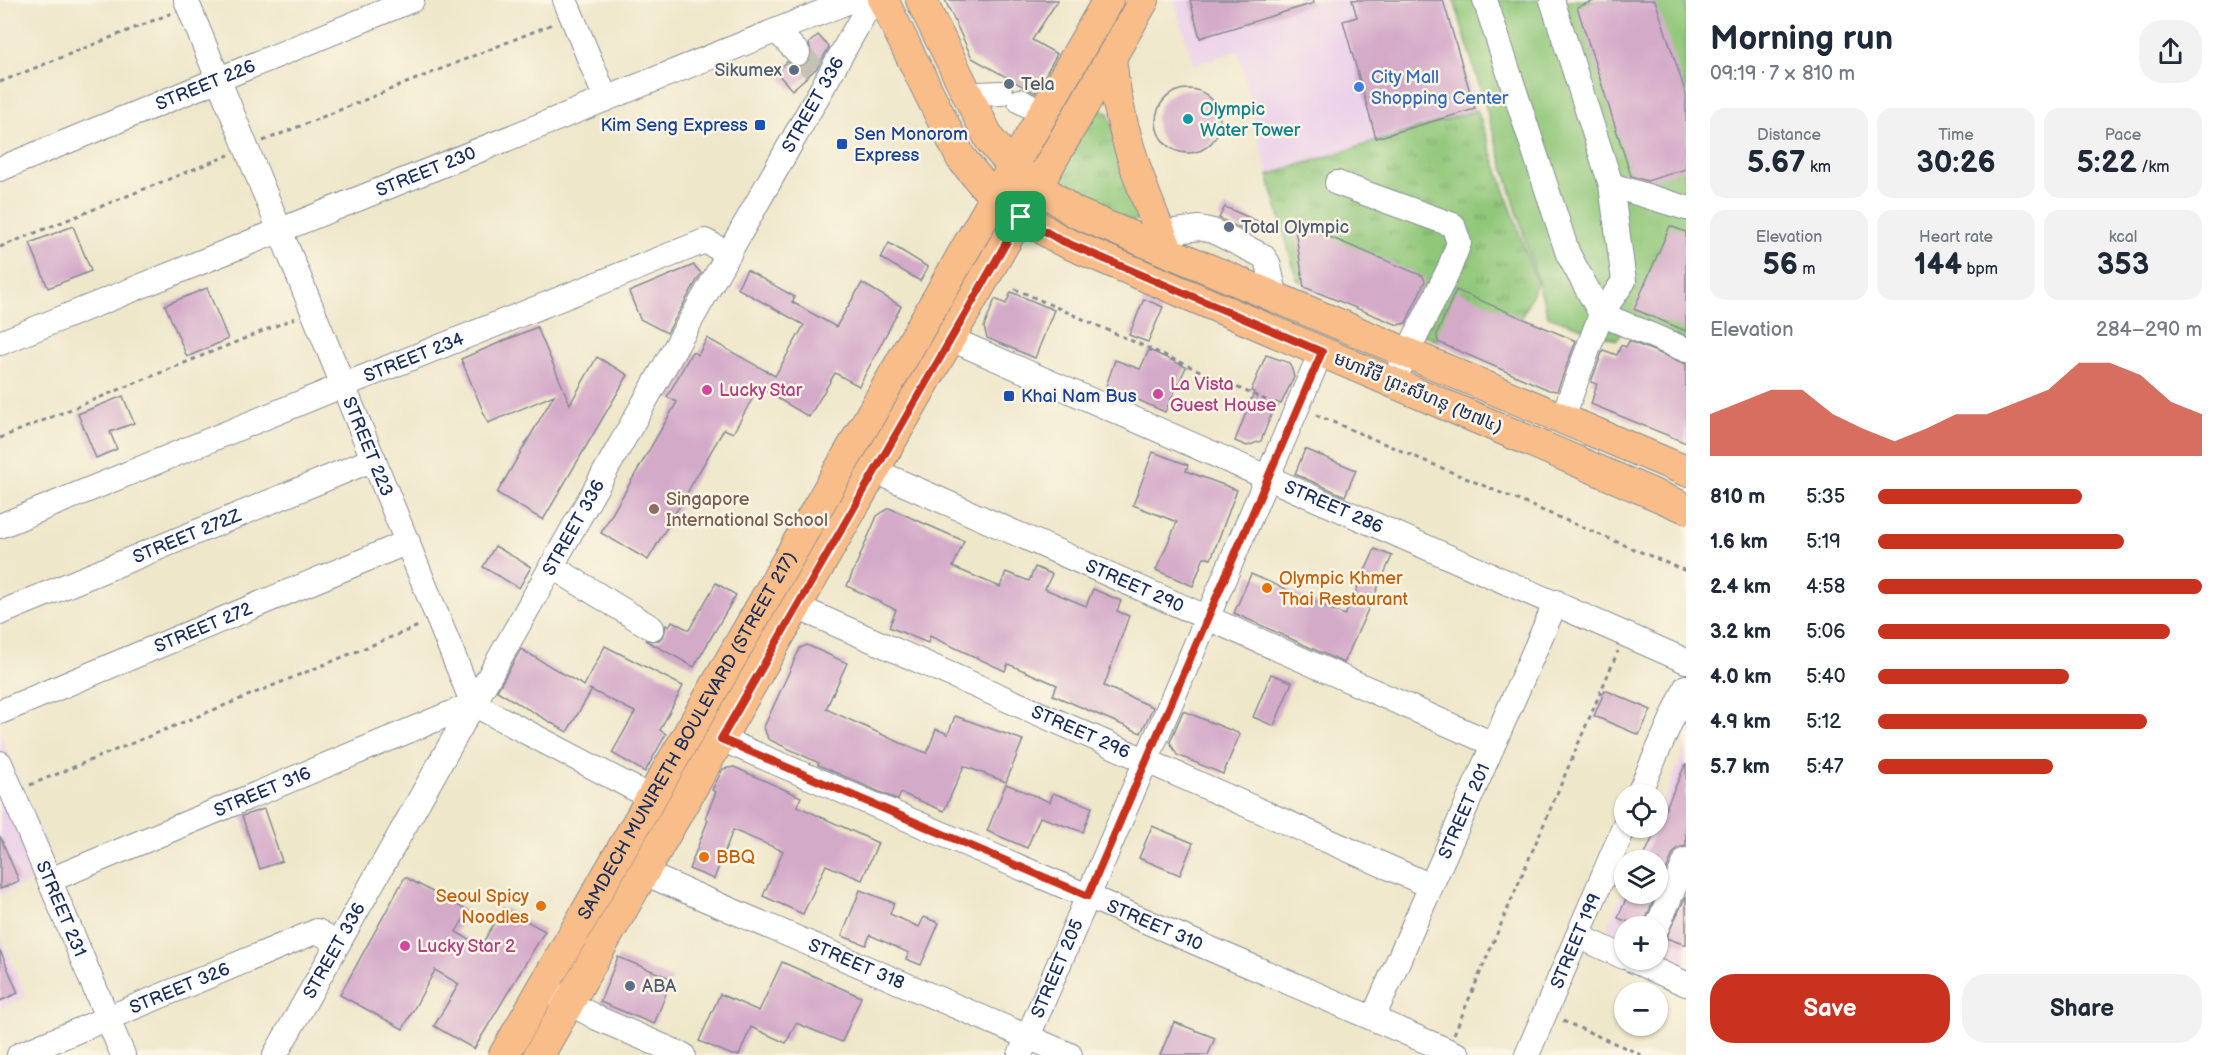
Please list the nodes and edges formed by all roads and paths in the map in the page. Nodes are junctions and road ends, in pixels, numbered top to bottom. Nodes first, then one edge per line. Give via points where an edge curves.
1 (412, 0) edge
2 (852, 0) edge
3 (872, 0) edge
4 (883, 0) edge
5 (921, 0) edge
6 (1108, 0) edge
7 (1144, 0) edge
8 (1485, 0) edge
9 (1554, 0) edge
10 (187, 3) edge
11 (568, 8) edge
12 (777, 31) junction
13 (1111, 58) junction
14 (813, 68) junction
15 (219, 80) junction
16 (0, 82) edge
17 (969, 97) junction
18 (606, 99) junction
19 (1022, 103) junction
20 (246, 148) junction
21 (1014, 168) junction
22 (0, 169) edge
23 (1337, 183) dead end
24 (1611, 185) junction
25 (1038, 188) junction
26 (996, 200) junction
27 (1686, 208) edge
28 (1021, 217) junction
29 (280, 231) junction
30 (1154, 240) junction
31 (0, 247) edge
32 (729, 254) junction
33 (1015, 289) dead end
34 (313, 310) junction
35 (1601, 314) junction
36 (951, 339) junction
37 (0, 343) edge
38 (1686, 350) edge
39 (1322, 352) junction
40 (1406, 353) junction
41 (1393, 382) junction
42 (344, 385) junction
43 (1296, 410) junction
44 (1562, 419) junction
45 (0, 438) edge
46 (374, 459) junction
47 (875, 471) junction
48 (1686, 471) edge
49 (1268, 477) junction
50 (1686, 508) edge
51 (0, 526) edge
52 (408, 542) junction
53 (551, 566) junction
54 (1686, 571) edge
55 (1556, 602) junction
56 (797, 607) junction
57 (0, 613) edge
58 (439, 617) junction
59 (1207, 618) junction
60 (652, 628) dead end
61 (1626, 633) junction
62 (1686, 661) edge
63 (1686, 687) edge
64 (473, 704) junction
65 (0, 712) edge
66 (721, 739) junction
67 (1493, 744) junction
68 (1146, 761) junction
69 (0, 763) edge
70 (1643, 784) edge
71 (13, 793) junction
72 (652, 798) junction
73 (1619, 838) edge
74 (1686, 860) edge
75 (644, 873) junction
76 (50, 880) junction
77 (1431, 886) junction
78 (1088, 896) junction
79 (1662, 916) edge
80 (1578, 936) junction
81 (338, 943) junction
82 (1614, 951) edge
83 (1656, 970) edge
84 (1686, 984) edge
85 (543, 988) junction
86 (569, 1003) junction
87 (1545, 1013) junction
88 (108, 1018) junction
89 (1373, 1018) junction
90 (1024, 1046) edge
91 (1453, 1053) edge
92 (19, 1055) edge
93 (123, 1055) edge
94 (274, 1055) edge
95 (504, 1055) edge
96 (539, 1055) edge
97 (683, 1055) edge
98 (1070, 1055) edge
99 (1527, 1055) edge
100 (1642, 1055) edge

1 - 15 street, STREET 226
2 - 12 street, STREET 230
3 - 14 street, STREET 336
4 - 26 main road, មហាវិថី ព្រះសីហនុ (២៧៤) via 961,159
5 - 17 main road, មហាវិថី ព្រះសីហនុ (២៧៤)
6 - 19 main road, SAMDECH MUNIRETH BOULEVARD (STREET 217)
7 - 13 main road, SAMDECH MUNIRETH BOULEVARD (STREET 217)
8 - 35 street via 1568,254
9 - 24 street
10 - 15 street, STREET 223
10 - 16 path
11 - 18 street
11 - 20 path
12 - 14 street
12 - 18 street, STREET 230
13 - 25 main road, SAMDECH MUNIRETH BOULEVARD (STREET 217)
13 - 30 main road via 1114,97
14 - 32 street, STREET 336
15 - 20 street, STREET 223
15 - 22 street, STREET 226
17 - 19 street
17 - 21 main road, មហាវិថី ព្រះសីហនុ (២៧៤) via 990,140
18 - 29 street, STREET 230
19 - 21 main road, SAMDECH MUNIRETH BOULEVARD (STREET 217)
20 - 29 street, STREET 223
20 - 31 path
21 - 25 main road, មហាវិថី ព្រះសីហនុ (២៧៤)
21 - 26 main road, SAMDECH MUNIRETH BOULEVARD (STREET 217)
23 - 40 street via 1454,225 1459,243
24 - 27 street
24 - 35 street via 1624,281
25 - 28 main road, SAMDECH MUNIRETH BOULEVARD (STREET 217)
25 - 30 main road, មហាវិថី ព្រះសីហនុ (២៧៤) via 1074,212
26 - 28 main road, មហាវិថី ព្រះសីហនុ (២៧៤)
26 - 72 main road, SAMDECH MUNIRETH BOULEVARD (STREET 217)
28 - 36 main road, SAMDECH MUNIRETH BOULEVARD (STREET 217)
28 - 39 main road, មហាវិថី ព្រះសីហនុ (២៧៤) via 1060,240
29 - 34 street, STREET 223
29 - 37 street, STREET 230
30 - 40 main road, មហាវិថី ព្រះសីហនុ (២៧៤) via 1276,298
32 - 42 street, STREET 234 via 705,241
32 - 53 street, STREET 336
33 - 43 path
34 - 42 street, STREET 223
34 - 45 path
35 - 38 street
35 - 44 street
36 - 47 main road, SAMDECH MUNIRETH BOULEVARD (STREET 217)
36 - 49 street, STREET 286
39 - 41 main road, មហាវិថី ព្រះសីហនុ (២៧៤)
39 - 43 street, STREET 205
40 - 41 street
40 - 44 main road, មហាវិថី ព្រះសីហនុ (២៧៤)
41 - 50 main road, មហាវិថី ព្រះសីហនុ (២៧៤)
42 - 46 street, STREET 223
42 - 51 street, STREET 234
43 - 49 street, STREET 205
43 - 54 path
44 - 48 main road, មហាវិថី ព្រះសីហនុ (២៧៤)
46 - 52 street, STREET 223
46 - 57 street, STREET 272Z
47 - 56 main road, SAMDECH MUNIRETH BOULEVARD (STREET 217)
47 - 59 street, STREET 290
49 - 55 street, STREET 286
49 - 59 street, STREET 205
52 - 58 street, STREET 223
52 - 65 street, STREET 272
53 - 60 street
53 - 64 street, STREET 336
55 - 61 street, STREET 286
55 - 67 street, STREET 201
56 - 66 main road, SAMDECH MUNIRETH BOULEVARD (STREET 217)
56 - 68 street, STREET 296
58 - 64 street, STREET 223
58 - 71 path
59 - 67 street, STREET 290
59 - 68 street, STREET 205
61 - 62 street, STREET 286
61 - 91 path
63 - 70 street
64 - 72 street
64 - 76 street, STREET 316
64 - 81 street, STREET 336
66 - 75 main road, SAMDECH MUNIRETH BOULEVARD (STREET 217)
66 - 78 street, STREET 310
67 - 77 street, STREET 201
68 - 77 street, STREET 296
68 - 78 street, STREET 205
69 - 71 street, STREET 231
71 - 76 street, STREET 231
72 - 85 main road, SAMDECH MUNIRETH BOULEVARD (STREET 217)
73 - 80 street, STREET 199
74 - 79 street
75 - 86 main road, SAMDECH MUNIRETH BOULEVARD (STREET 217)
75 - 90 street, STREET 318
76 - 88 street, STREET 231
77 - 89 street, STREET 201
78 - 89 street, STREET 310
78 - 90 street, STREET 205
80 - 82 street
80 - 87 street, STREET 199
81 - 88 street, STREET 326 via 317,932
81 - 94 street, STREET 336
83 - 84 street
85 - 86 street
85 - 95 main road, SAMDECH MUNIRETH BOULEVARD (STREET 217)
86 - 96 main road, SAMDECH MUNIRETH BOULEVARD (STREET 217)
86 - 97 street
87 - 99 street, STREET 199
87 - 100 path
88 - 92 street, STREET 326
88 - 93 street, STREET 231
89 - 91 street, STREET 310
90 - 98 street, STREET 318

